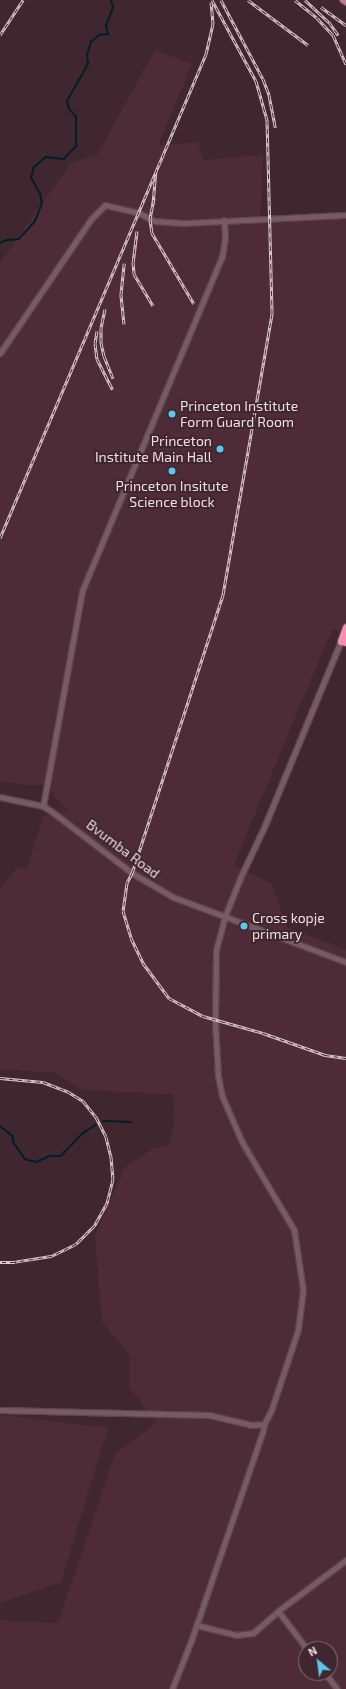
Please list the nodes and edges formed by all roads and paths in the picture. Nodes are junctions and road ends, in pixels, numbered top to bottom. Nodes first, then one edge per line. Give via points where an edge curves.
1 (344, 0) edge
2 (346, 2) edge
3 (346, 215) edge
4 (224, 220) junction
5 (0, 353) edge
6 (346, 626) edge
7 (343, 642) edge
8 (0, 797) edge
9 (43, 806) junction
10 (225, 916) junction
11 (346, 962) edge
12 (0, 1410) edge
13 (264, 1424) junction
14 (346, 1560) edge
15 (278, 1611) junction
16 (196, 1625) junction
17 (301, 1641) edge
18 (172, 1689) edge

1 - 2 main road
3 - 4 street
4 - 5 street via 186,223 154,221 139,213 110,205 101,207
4 - 9 street via 222,257 82,591
6 - 7 highway
7 - 10 street
8 - 9 street, Bvumba Road
9 - 10 street, Bvumba Road via 157,889 184,902
10 - 11 street, Bvumba Road
10 - 13 street via 214,962 218,1076 222,1096 242,1142 294,1230 303,1290 298,1330 271,1411
12 - 13 street via 209,1414 252,1425
13 - 16 street
14 - 15 street
15 - 16 street via 253,1633 245,1635
15 - 17 street
16 - 18 street

